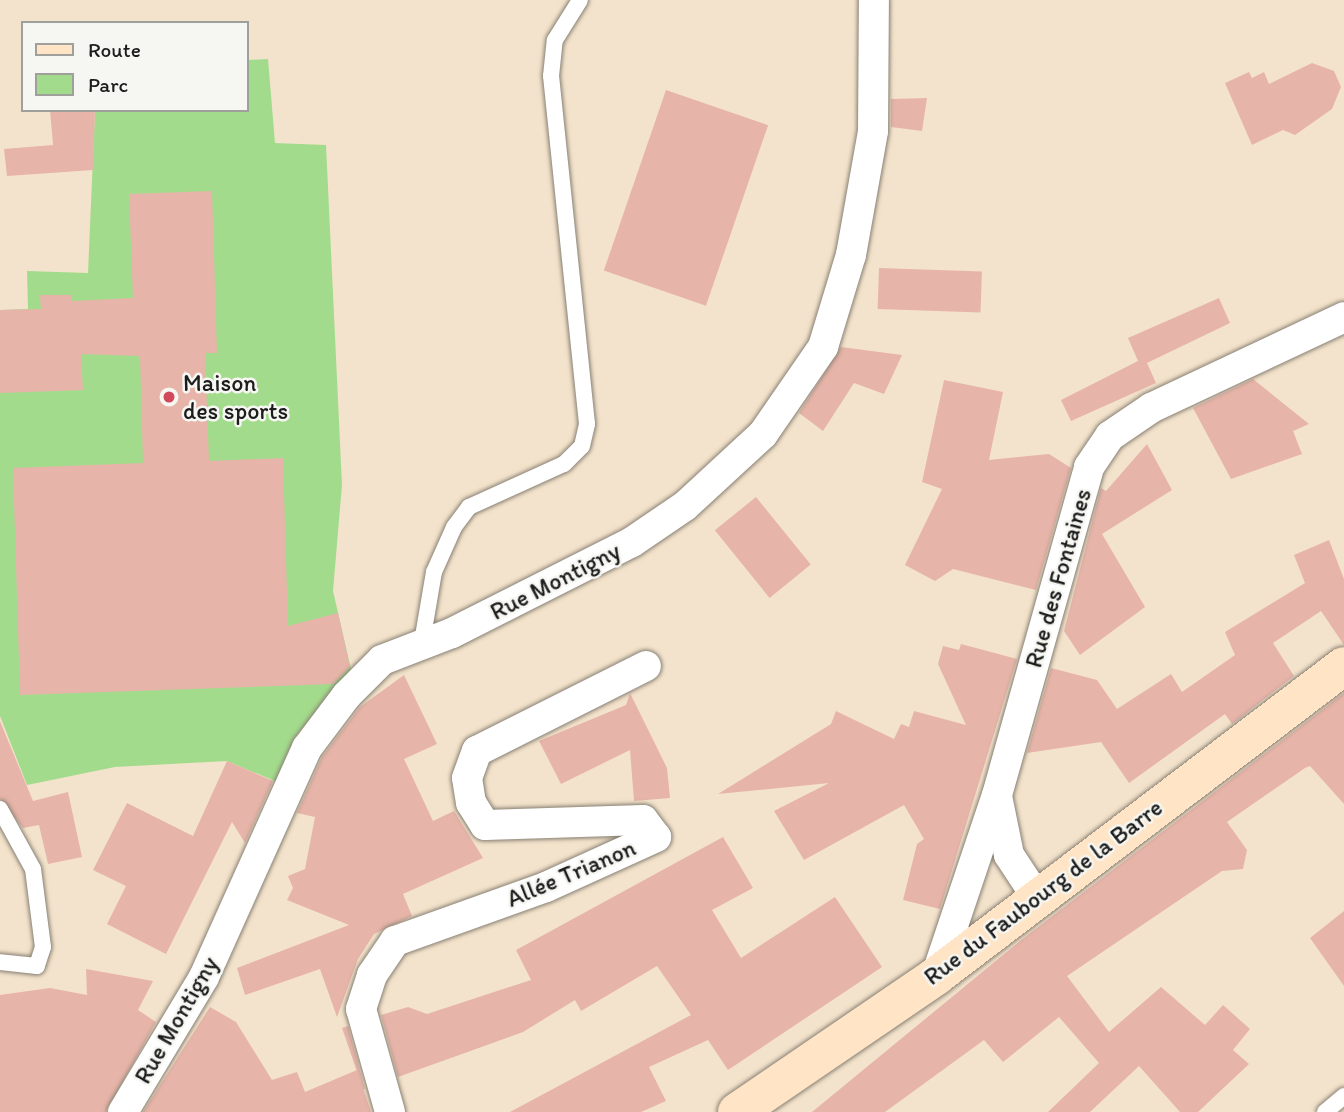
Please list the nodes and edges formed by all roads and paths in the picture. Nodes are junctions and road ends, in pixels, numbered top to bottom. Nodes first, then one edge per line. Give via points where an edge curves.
1 (580, 0) edge
2 (874, 0) edge
3 (1344, 317) edge
4 (422, 642) junction
5 (646, 666) dead end
6 (1344, 666) edge
7 (997, 795) junction
8 (0, 809) edge
9 (1036, 896) junction
10 (0, 962) edge
11 (936, 976) junction
12 (1344, 1096) edge
13 (123, 1112) edge
14 (390, 1112) edge
15 (737, 1112) edge
16 (1325, 1112) edge

1 - 4 lane via 555,40 551,76 587,424 582,446 564,464 469,507 454,527 434,572
2 - 4 street, Rue Montigny via 873,131 851,255 823,347 763,434 685,506 632,542
3 - 7 street, Rue des Fontaines via 1151,408 1110,436 1089,467
4 - 13 street, Rue Montigny via 382,660 307,748 204,978
5 - 14 street, Allée Trianon via 477,751 467,778 471,803 485,825 643,820 656,837 546,887 395,941 372,975 361,1009
6 - 9 main road, Rue du Faubourg de la Barre
7 - 9 street via 1009,855
7 - 11 street, Rue des Fontaines
8 - 10 lane via 33,869 43,947 37,966
9 - 11 main road, Rue du Faubourg de la Barre
11 - 15 main road, Rue du Faubourg de la Barre
12 - 16 lane

